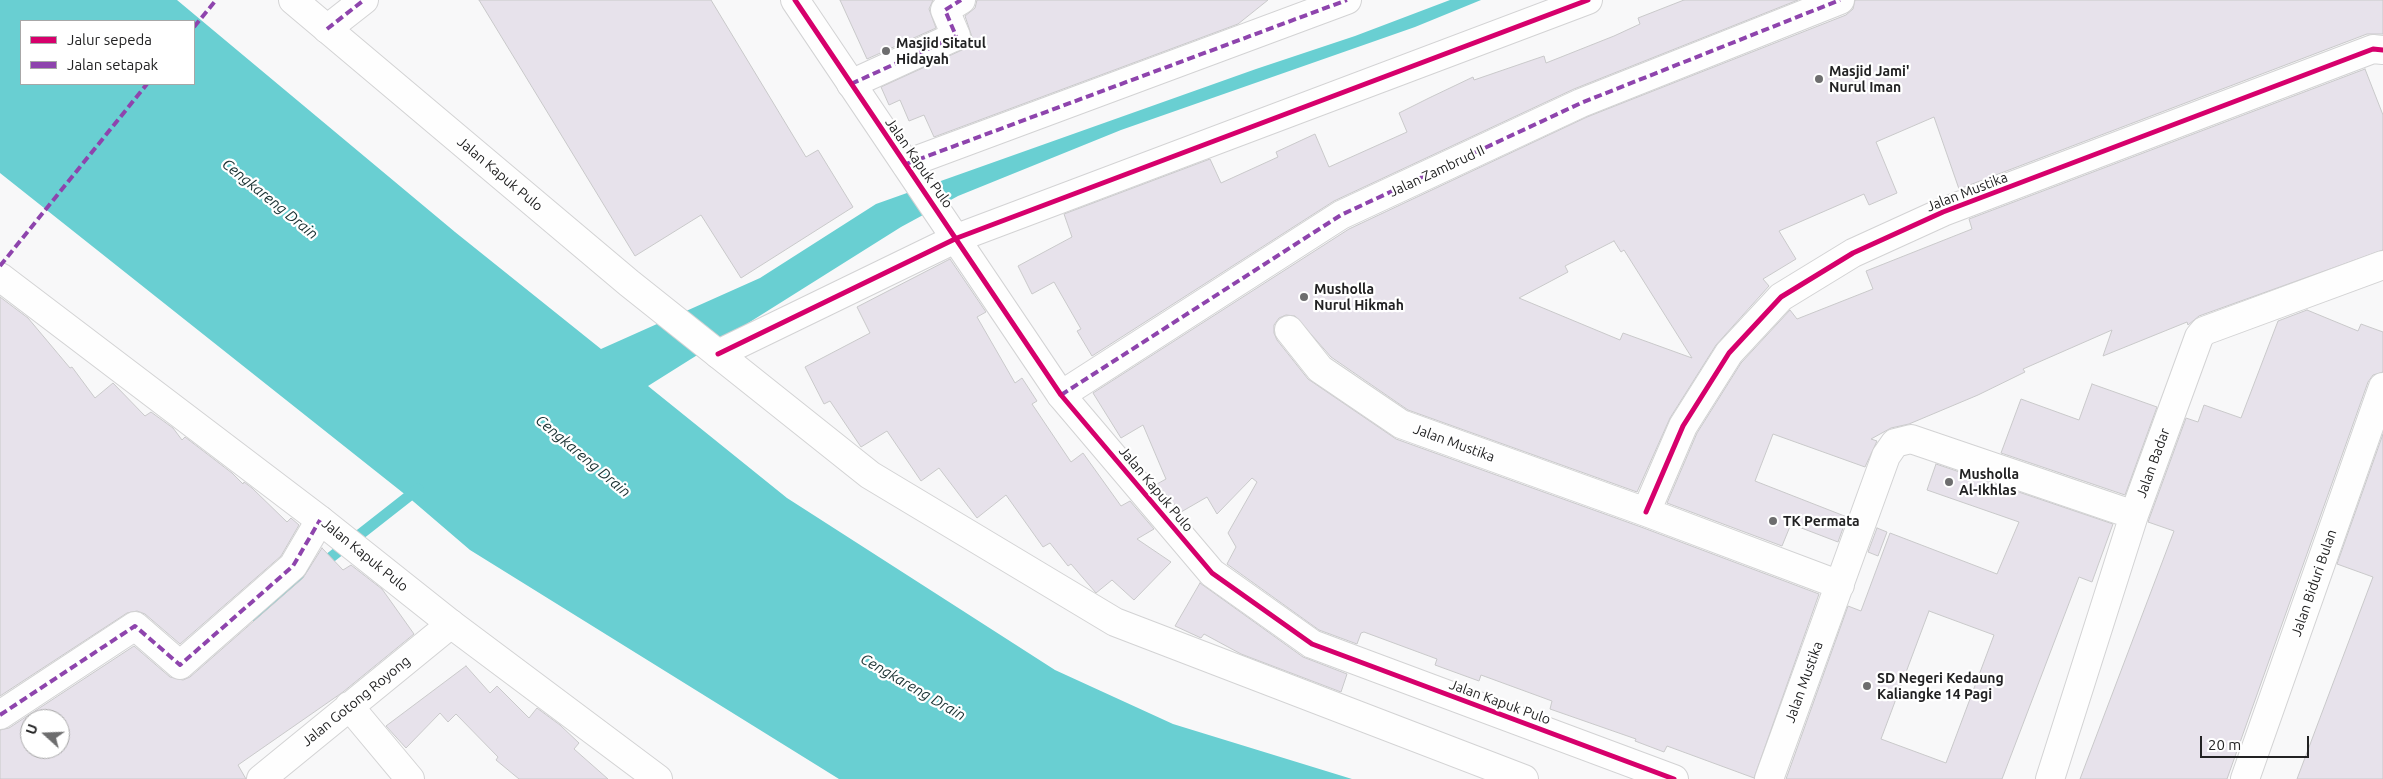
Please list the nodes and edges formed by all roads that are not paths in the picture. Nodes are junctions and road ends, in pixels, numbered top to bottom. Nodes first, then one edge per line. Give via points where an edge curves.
1 (293, 0) edge
2 (364, 0) edge
3 (795, 0) edge
4 (960, 0) edge
5 (1347, 0) edge
6 (1588, 0) edge
7 (1840, 0) edge
8 (327, 29) junction
9 (2383, 50) edge
10 (851, 84) junction
11 (912, 173) junction
12 (957, 238) junction
13 (2383, 265) edge
14 (0, 277) edge
15 (1289, 330) dead end
16 (715, 352) junction
17 (2383, 387) edge
18 (1061, 395) junction
19 (1646, 512) junction
20 (2134, 515) junction
21 (331, 528) junction
22 (1840, 585) junction
23 (451, 624) junction
24 (349, 706) junction
25 (0, 716) edge
26 (261, 779) edge
27 (410, 779) edge
28 (658, 779) edge
29 (1524, 779) edge
30 (1674, 779) edge
31 (1769, 779) edge
32 (2050, 779) edge
33 (2245, 779) edge

1 - 8 street, Jalan Kapuk Pulo
2 - 8 street
3 - 10 street, Jalan Kapuk Pulo
4 - 10 street via 946,10 956,36
5 - 11 street
6 - 12 street
7 - 18 street, Jalan Zambrud II via 1581,103 1341,215
8 - 16 street, Jalan Kapuk Pulo
9 - 19 street, Jalan Mustika via 2372,49 1943,212 1853,253 1781,297 1724,361 1683,426
10 - 11 street, Jalan Kapuk Pulo
11 - 12 street, Jalan Kapuk Pulo
12 - 16 street
12 - 18 street, Jalan Kapuk Pulo
13 - 20 street, Jalan Badar via 2202,333
14 - 21 street, Jalan Kapuk Pulo
15 - 19 street, Jalan Mustika via 1320,370 1401,424
16 - 29 street, Jalan Kapuk Pulo via 870,475 1115,622
17 - 33 street, Jalan Biduri Bulan
18 - 30 street, Jalan Kapuk Pulo via 1212,574 1312,644
19 - 22 street, Jalan Mustika
20 - 22 street, Jalan Mustika via 1911,439 1903,440 1895,443 1886,456
20 - 32 street, Jalan Badar
21 - 23 street, Jalan Kapuk Pulo
21 - 25 street via 293,566 180,665 135,626
22 - 31 street, Jalan Mustika
23 - 24 street, Jalan Gotong Royong
23 - 28 street, Jalan Kapuk Pulo
24 - 26 street, Jalan Gotong Royong
24 - 27 street

